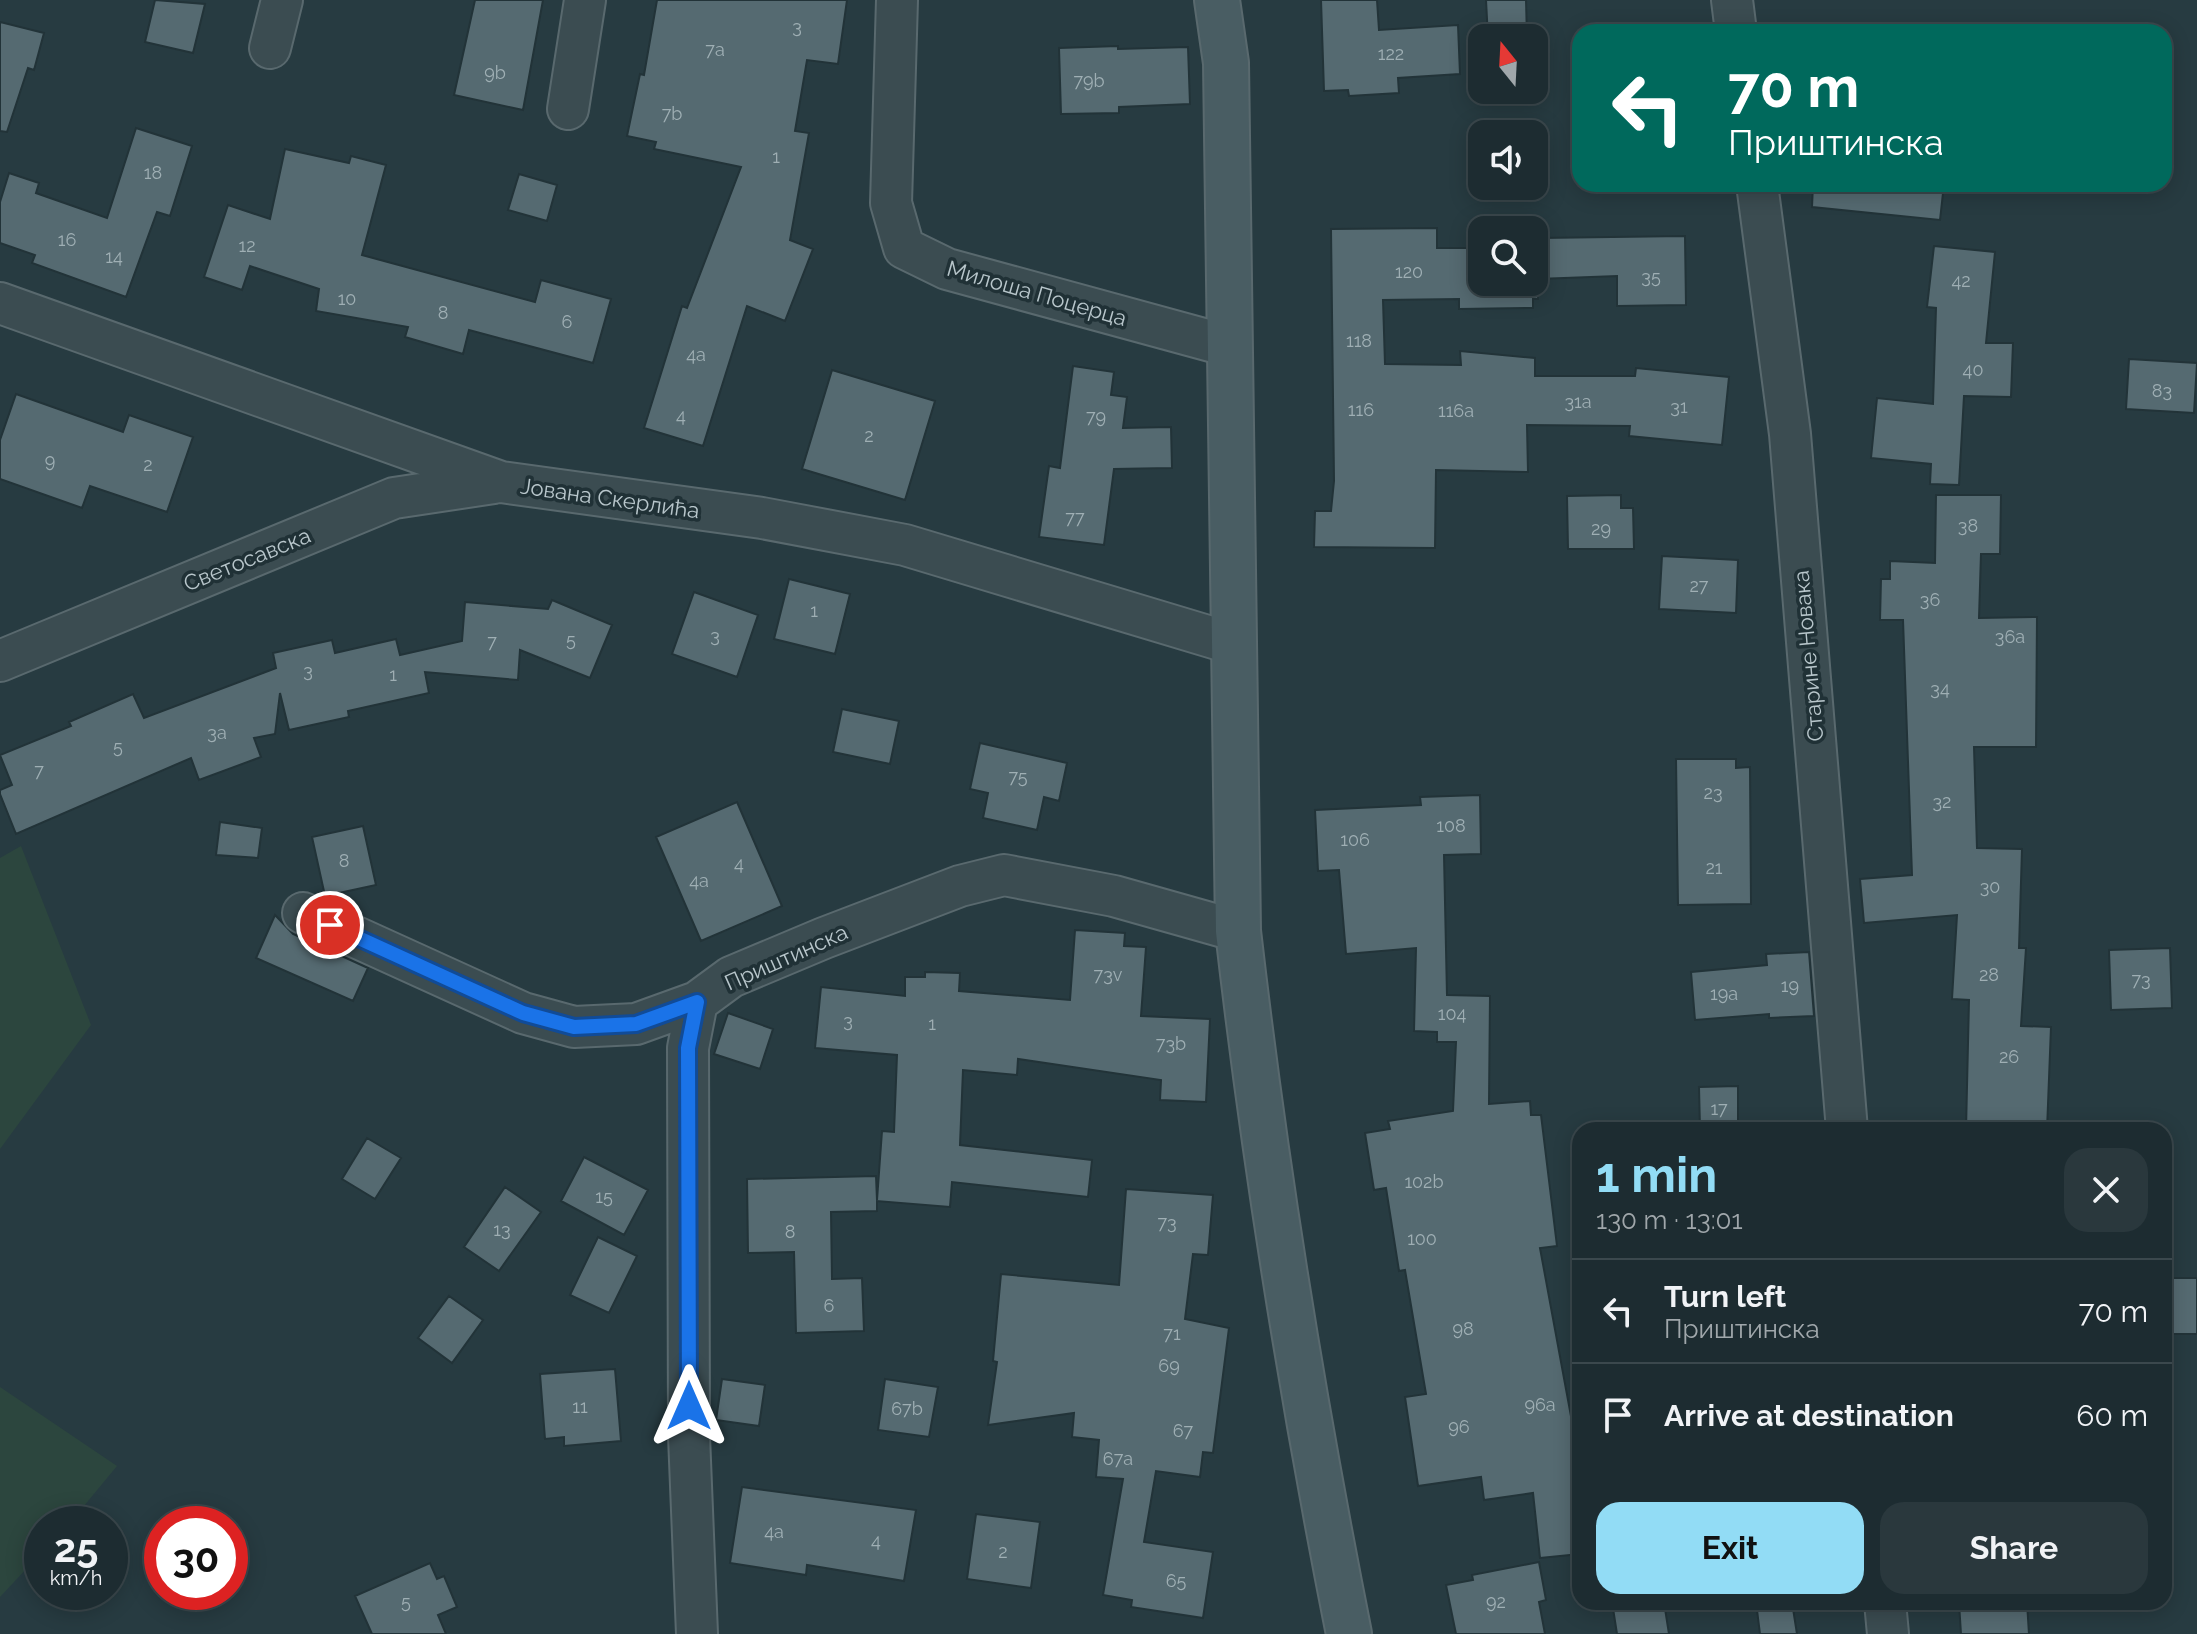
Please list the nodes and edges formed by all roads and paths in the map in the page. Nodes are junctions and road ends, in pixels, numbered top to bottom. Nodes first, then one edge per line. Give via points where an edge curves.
1 (282, 0) edge
2 (585, 0) edge
3 (897, 0) edge
4 (1217, 0) edge
5 (1732, 0) edge
6 (1735, 24) edge
7 (270, 48) dead end
8 (568, 109) dead end
9 (1758, 192) edge
10 (0, 303) edge
11 (1229, 346) junction
12 (501, 482) junction
13 (1234, 644) junction
14 (0, 661) edge
15 (303, 913) dead end
16 (1238, 931) junction
17 (697, 1002) junction
18 (1846, 1122) edge
19 (1886, 1610) edge
20 (706, 1634) edge
21 (1349, 1634) edge
22 (1888, 1634) edge

1 - 7 street
2 - 8 street
3 - 11 street, Милоша Поцерца via 891,203 904,248 947,269
4 - 11 main road via 1226,63
5 - 6 street
9 - 18 street, Старине Новака via 1790,434
10 - 12 street, Јована Скерлића
11 - 13 main road
12 - 13 street, Јована Скерлића via 762,518 905,545
12 - 14 street, Светосавска via 394,498
13 - 16 main road
15 - 17 street, Приштинска via 523,1013 574,1027 636,1024
16 - 17 street, Приштинска via 1114,896 1004,875 960,886 811,943 731,977
16 - 21 main road via 1253,1059
17 - 20 street via 688,1048 689,1436
19 - 22 street

